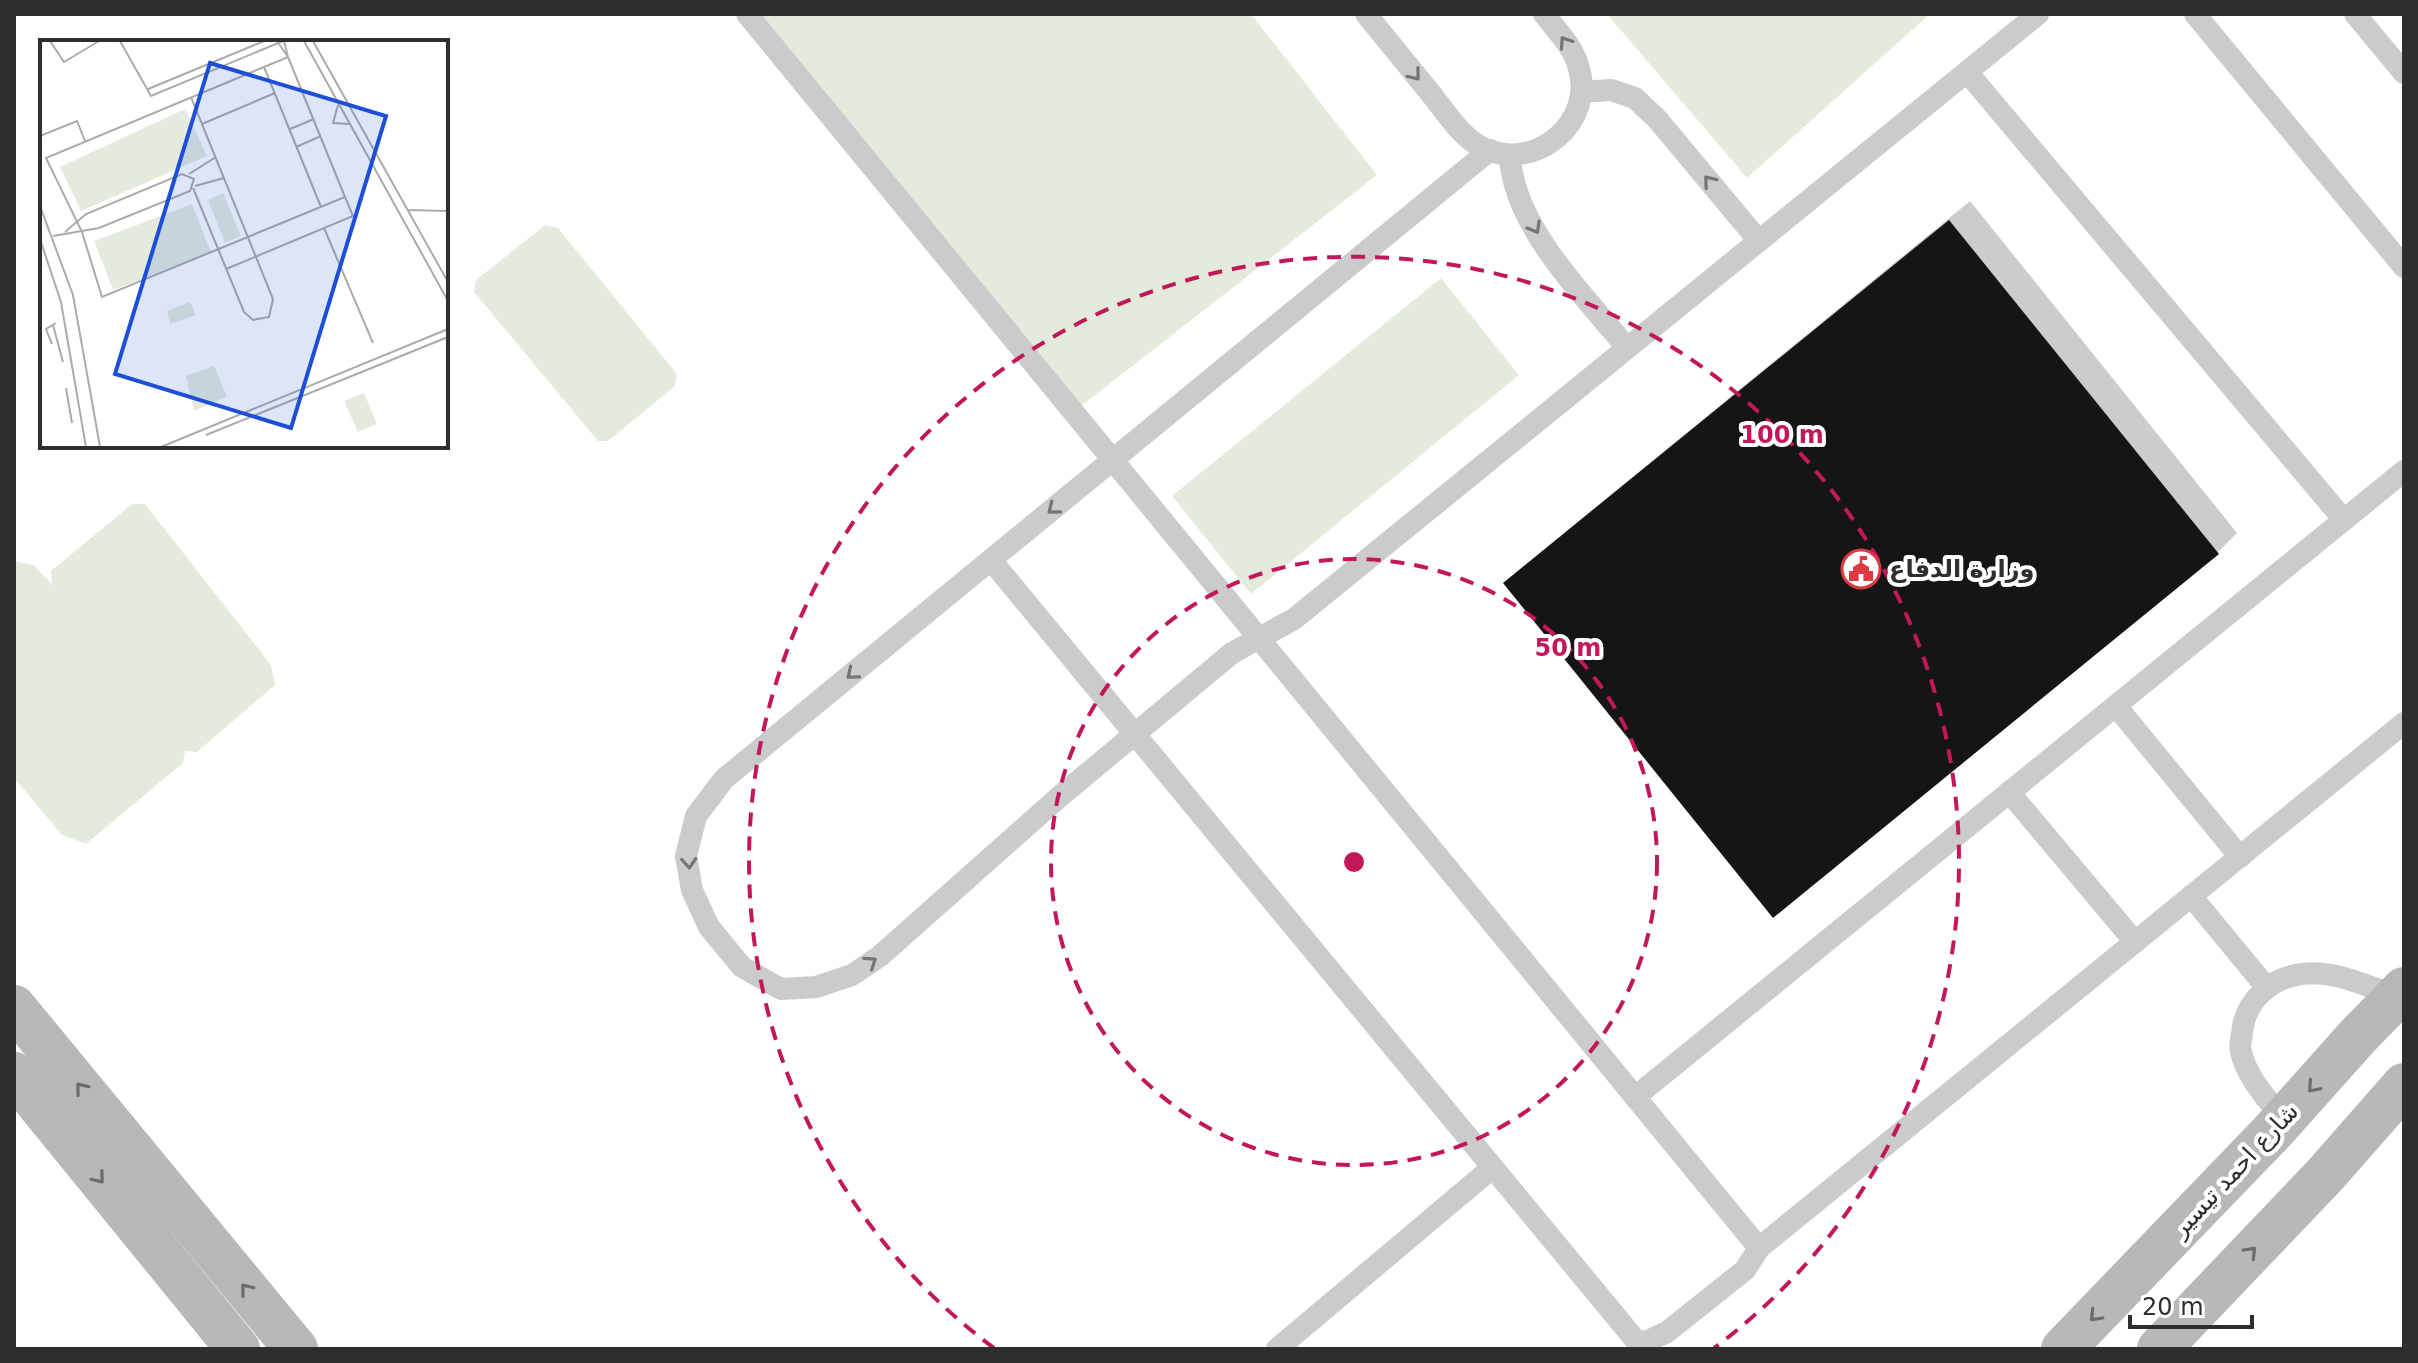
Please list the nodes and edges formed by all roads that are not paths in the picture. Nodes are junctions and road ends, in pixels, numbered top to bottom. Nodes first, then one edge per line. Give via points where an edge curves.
1 (747, 14) edge
2 (1366, 14) edge
3 (1544, 14) edge
4 (2038, 14) edge
5 (2195, 14) edge
6 (2355, 14) edge
7 (1967, 72) junction
8 (2404, 73) edge
9 (1582, 92) junction
10 (1499, 152) junction
11 (1759, 241) junction
12 (2404, 267) edge
13 (1627, 348) junction
14 (1113, 460) junction
15 (2404, 471) edge
16 (2344, 520) junction
17 (991, 560) junction
18 (1260, 639) junction
19 (2116, 706) junction
20 (2404, 723) edge
21 (1135, 734) junction
22 (2009, 792) junction
23 (2240, 857) junction
24 (2191, 896) junction
25 (2135, 942) junction
26 (2267, 988) junction
27 (2400, 993) edge
28 (14, 1007) edge
29 (2358, 1036) junction
30 (14, 1074) edge
31 (2403, 1085) edge
32 (1635, 1097) junction
33 (2279, 1125) junction
34 (1492, 1168) junction
35 (2325, 1175) junction
36 (1759, 1248) junction
37 (238, 1349) edge
38 (296, 1349) edge
39 (1277, 1349) edge
40 (2063, 1349) edge
41 (2159, 1349) edge

1 - 14 lane
2 -> 10 lane via 1462,132 1483,148
9 -> 3 lane via 1579,66
4 - 7 lane
5 - 12 lane
6 - 8 lane
7 - 11 lane
7 - 16 lane
9 - 10 lane via 1575,118 1558,139 1534,151
11 -> 9 lane via 1635,98 1611,90
10 -> 13 lane via 1553,257
10 - 14 lane
11 - 13 lane
13 - 18 lane via 1294,619
14 -> 17 lane
14 - 18 lane
15 - 16 lane
16 - 19 lane
17 - 21 lane
17 -> 21 lane via 724,779 696,816 686,856 692,890 709,927 742,967 781,989 816,987 852,975
18 - 21 lane via 1232,653
18 - 32 lane
19 - 22 lane
19 - 23 lane
20 - 23 lane
21 - 34 lane
22 - 25 lane
22 - 32 lane
23 - 24 lane
24 - 25 lane
24 - 26 lane
25 - 36 lane
26 - 27 lane via 2303,973
26 - 33 lane via 2255,998 2243,1022 2240,1051
27 - 29 street, شارع احمد تيسير
38 -> 28 street
29 - 31 street via 2370,1070
29 -> 33 street, شارع احمد تيسير
30 -> 37 street
31 - 35 street
32 - 36 lane
33 - 35 street via 2309,1142
33 -> 40 street, شارع احمد تيسير
34 - 36 lane via 1637,1342 1667,1332 1745,1270
34 - 39 lane
41 -> 35 street

